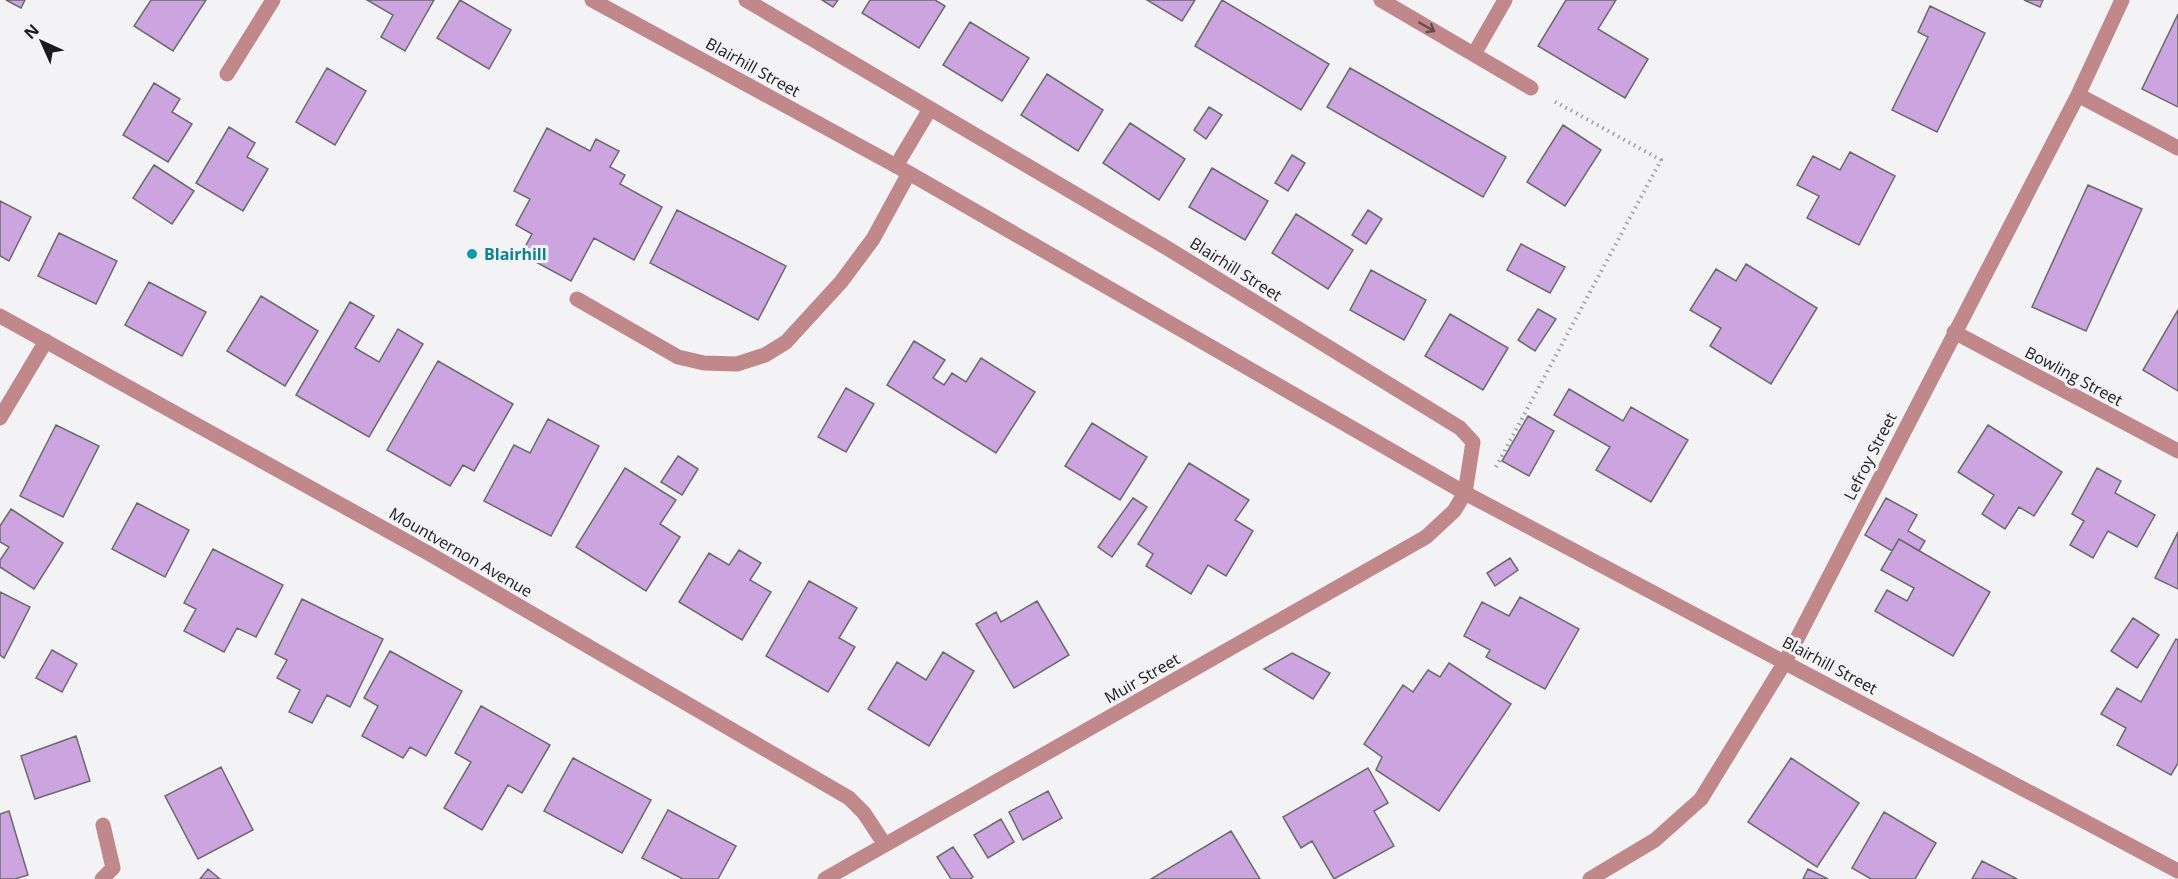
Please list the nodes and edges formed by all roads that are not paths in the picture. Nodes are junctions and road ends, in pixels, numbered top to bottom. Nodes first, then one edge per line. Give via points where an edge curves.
1 (273, 0) edge
2 (592, 0) edge
3 (746, 0) edge
4 (1381, 0) edge
5 (1505, 0) edge
6 (2122, 0) edge
7 (1474, 54) junction
8 (226, 74) dead end
9 (1531, 88) road end
10 (2078, 95) junction
11 (930, 109) junction
12 (2178, 148) edge
13 (903, 169) junction
14 (577, 299) dead end
15 (0, 315) edge
16 (1954, 332) junction
17 (46, 341) junction
18 (0, 418) edge
19 (2178, 450) edge
20 (1472, 496) junction
21 (1785, 662) junction
22 (104, 825) dead end
23 (885, 845) junction
24 (2178, 870) edge
25 (102, 879) edge
26 (825, 879) edge
27 (1590, 879) edge

1 - 8 street
2 - 13 street, Blairhill Street
3 - 11 street, Blairhill Street
4 -> 7 street
5 - 7 street
6 - 10 street, Lefroy Street
7 - 9 street
10 - 12 street
10 - 16 street, Lefroy Street
11 - 13 street
11 - 20 street, Blairhill Street via 1157,242 1460,428 1473,442
13 - 14 street via 873,239 841,282 786,342 765,355 737,364 678,357
13 - 20 street, Blairhill Street
15 - 17 street, Mountvernon Avenue
16 - 19 street, Bowling Street
16 - 21 street, Lefroy Street
17 - 18 street
17 - 23 street, Mountvernon Avenue via 428,553 849,798
20 - 21 street, Blairhill Street
20 - 23 street, Muir Street via 1426,537
21 - 24 street, Blairhill Street
21 - 27 street, Lefroy Street via 1701,799 1655,840
22 - 25 street via 113,868
23 - 26 street, Muir Street

